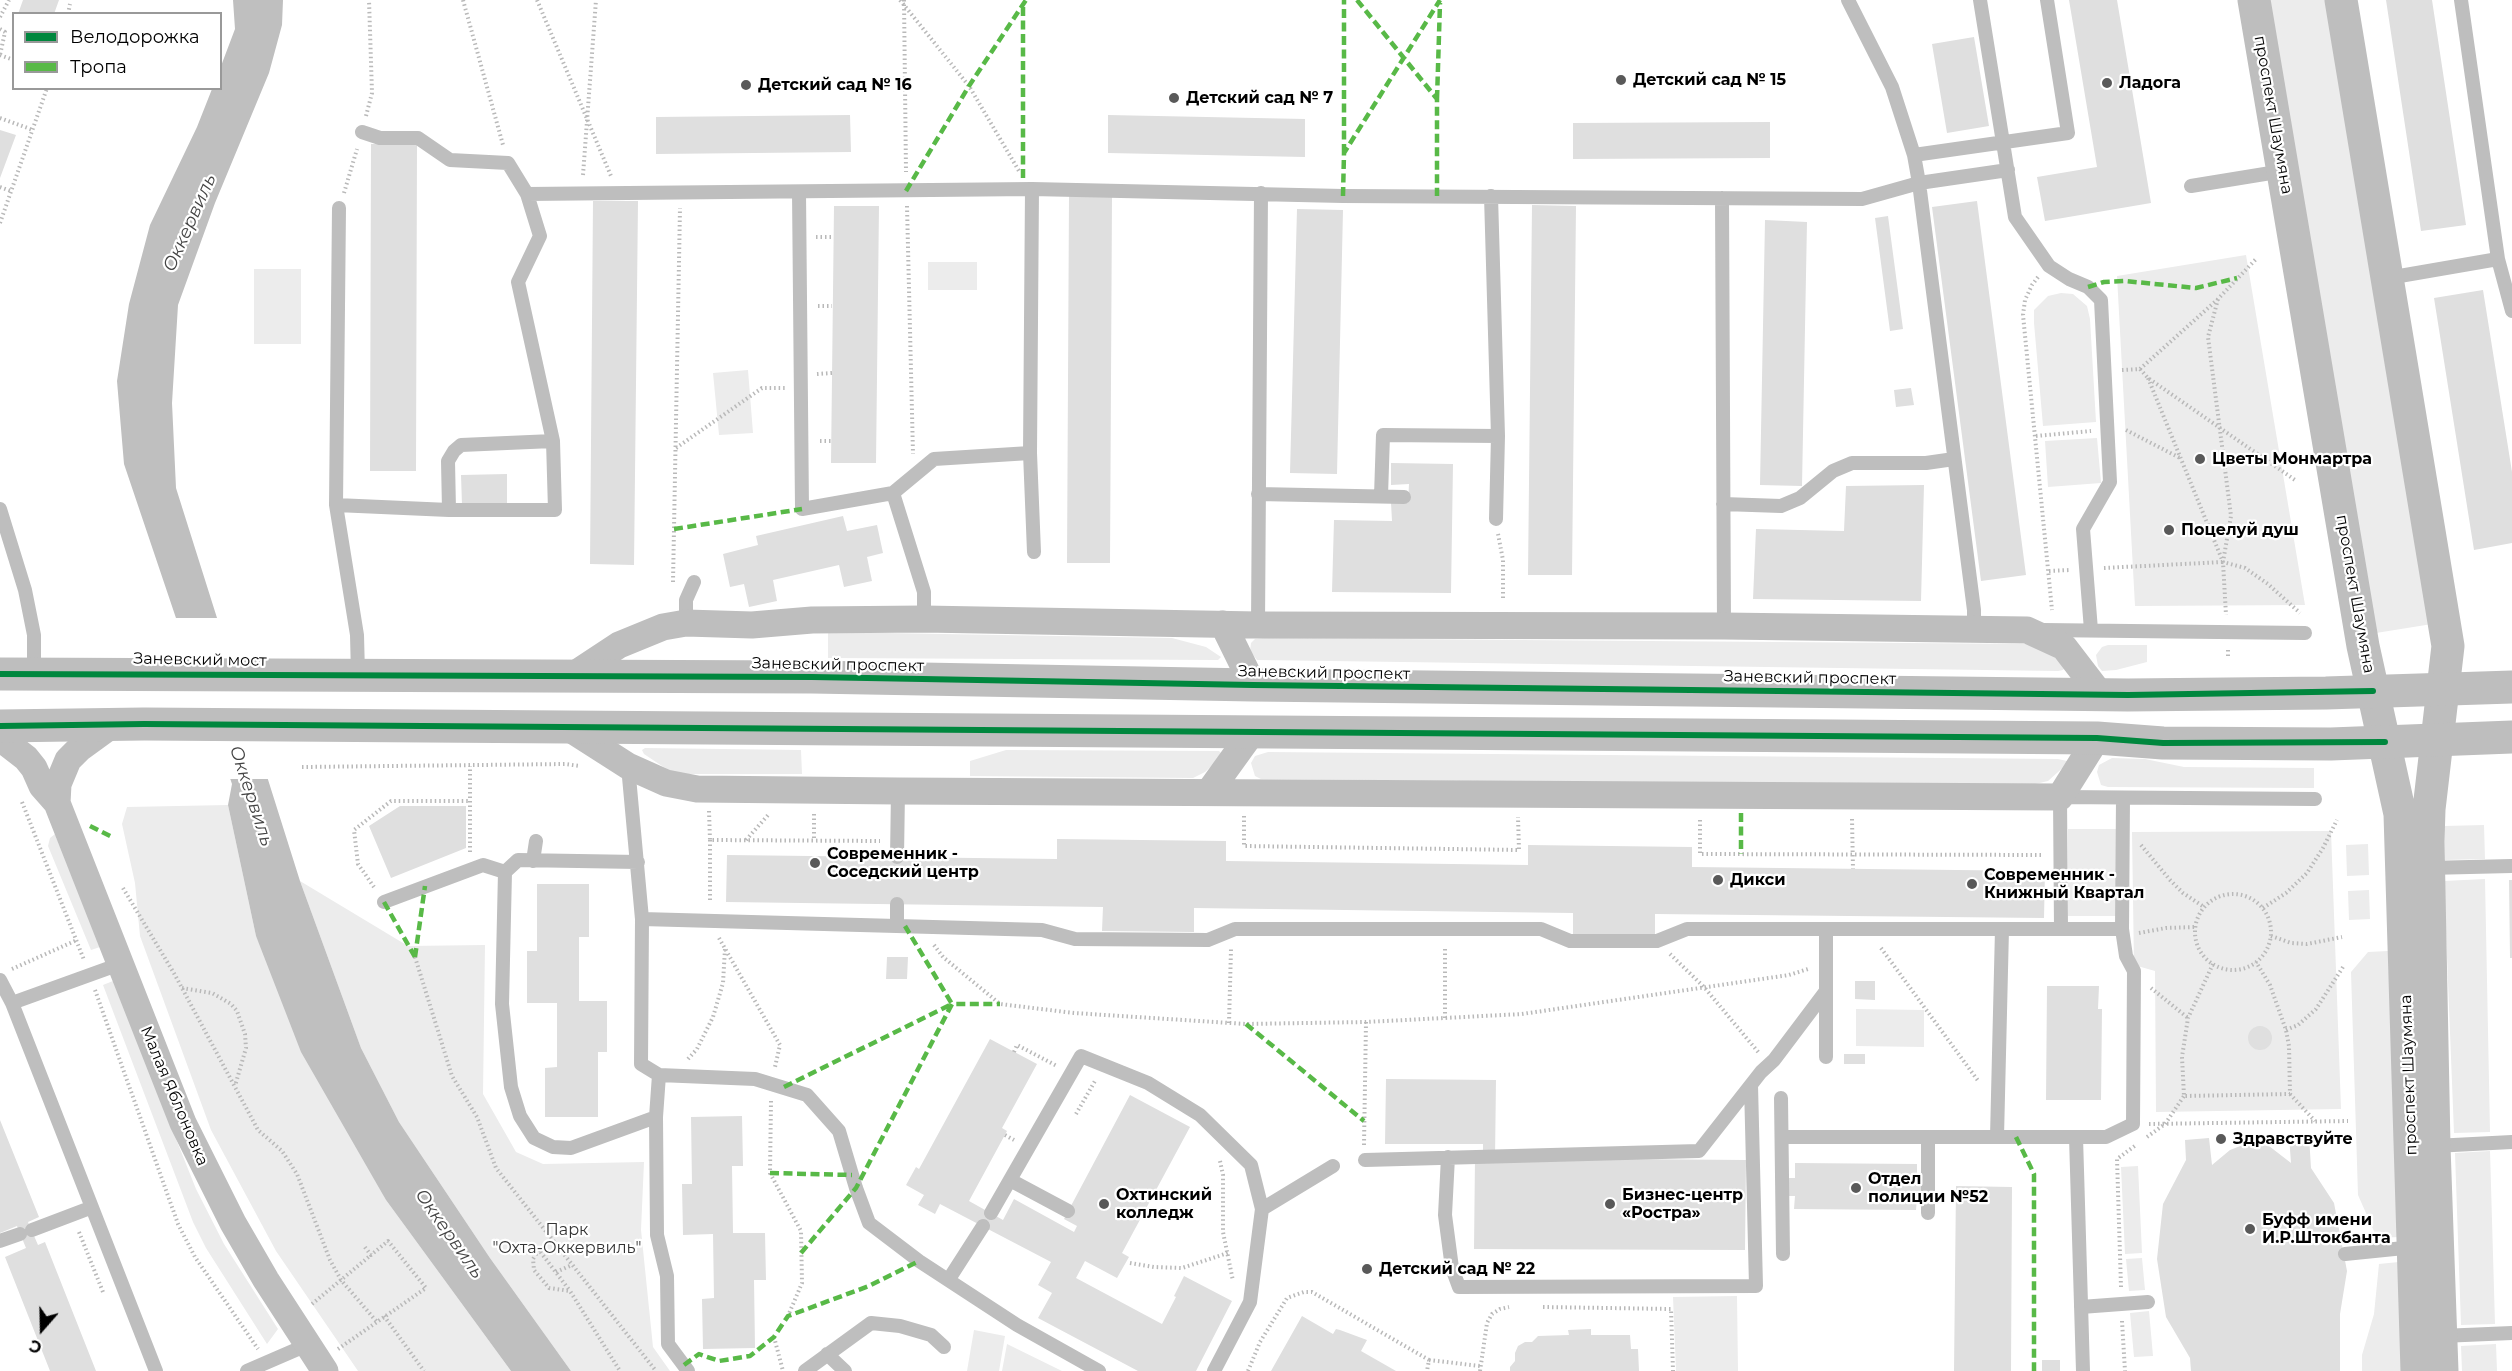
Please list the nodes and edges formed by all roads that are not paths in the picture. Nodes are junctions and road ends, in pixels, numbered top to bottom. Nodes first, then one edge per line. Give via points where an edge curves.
1 (1848, 0) edge
2 (1980, 0) edge
3 (2047, 0) edge
4 (2254, 0) edge
5 (2341, 0) edge
6 (2461, 0) edge
7 (362, 132) road end
8 (2004, 144) junction
9 (1914, 156) junction
10 (2008, 170) junction
11 (2283, 171) junction
12 (1919, 183) junction
13 (2191, 186) dead end
14 (1032, 189) junction
15 (799, 192) junction
16 (1261, 193) junction
17 (527, 195) junction
18 (1491, 196) junction
19 (1722, 198) junction
20 (339, 208) road end
21 (2498, 259) junction
22 (2388, 278) junction
23 (2512, 311) edge
24 (1498, 436) junction
25 (553, 441) junction
26 (1030, 453) junction
27 (1954, 459) junction
28 (893, 493) junction
29 (1258, 494) junction
30 (1381, 496) junction
31 (1404, 497) dead end
32 (1723, 504) junction
33 (336, 505) junction
34 (0, 509) edge
35 (449, 510) junction
36 (1496, 519) road end
37 (1034, 552) dead end
38 (694, 582) dead end
39 (924, 619) junction
40 (686, 623) junction
41 (1223, 624) junction
42 (1258, 625) junction
43 (1724, 626) junction
44 (1974, 630) junction
45 (2027, 630) junction
46 (2091, 630) junction
47 (2305, 633) dead end
48 (34, 673) junction
49 (0, 674) edge
50 (275, 674) joint
51 (358, 674) junction
52 (572, 676) junction
53 (1253, 685) junction
54 (2512, 687) edge
55 (2443, 688) junction
56 (2373, 691) junction
57 (2100, 694) junction
58 (129, 724) junction
59 (0, 726) edge
60 (567, 727) junction
61 (1253, 731) junction
62 (2512, 737) edge
63 (0, 738) edge
64 (2097, 738) junction
65 (2438, 740) junction
66 (2385, 742) junction
67 (628, 766) junction
68 (898, 791) junction
69 (1209, 792) junction
70 (2060, 797) junction
71 (2123, 798) junction
72 (2315, 799) dead end
73 (57, 803) junction
74 (536, 841) dead end
75 (897, 857) dead end
76 (533, 861) junction
77 (638, 862) junction
78 (2512, 866) edge
79 (2428, 868) junction
80 (505, 872) junction
81 (384, 902) road end
82 (897, 904) dead end
83 (642, 919) junction
84 (897, 925) junction
85 (1826, 929) junction
86 (2002, 929) junction
87 (2061, 929) junction
88 (2122, 933) junction
89 (120, 964) junction
90 (4, 975) edge
91 (1826, 991) junction
92 (12, 1003) junction
93 (1826, 1057) dead end
94 (659, 1075) junction
95 (1751, 1085) junction
96 (1781, 1098) dead end
97 (656, 1117) junction
98 (1782, 1137) junction
99 (1928, 1137) junction
100 (1997, 1137) junction
101 (2076, 1137) junction
102 (2512, 1142) edge
103 (2434, 1146) junction
104 (1448, 1158) junction
105 (1365, 1160) road end
106 (1333, 1166) dead end
107 (1010, 1180) junction
108 (90, 1208) junction
109 (1262, 1209) junction
110 (1068, 1211) dead end
111 (991, 1213) dead end
112 (1928, 1213) dead end
113 (982, 1226) dead end
114 (0, 1241) edge
115 (2414, 1247) junction
116 (1784, 1254) dead end
117 (2345, 1254) dead end
118 (949, 1279) junction
119 (2148, 1302) dead end
120 (2081, 1307) junction
121 (2512, 1333) edge
122 (2441, 1336) junction
123 (307, 1345) junction
124 (944, 1347) dead end
125 (827, 1354) junction
126 (330, 1361) edge
127 (156, 1371) edge
128 (247, 1371) edge
129 (688, 1371) edge
130 (805, 1371) edge
131 (845, 1371) edge
132 (1099, 1371) edge
133 (1214, 1371) edge
134 (2084, 1371) edge
135 (2416, 1371) edge
136 (2442, 1371) edge

1 - 9 lane via 1892,87
2 - 8 lane
3 - 8 lane via 2068,133
4 - 11 main road, проспект Шаумяна
5 - 22 main road, проспект Шаумяна
6 - 21 lane
7 - 17 lane via 380,138 418,138 450,160 508,163
8 - 9 lane
8 - 10 lane
9 - 12 lane
10 - 12 lane
10 - 46 lane via 2014,217 2049,266 2088,287 2101,300 2110,482 2083,528
11 - 13 lane
11 - 56 main road, проспект Шаумяна
12 - 19 lane via 1862,199
12 - 27 lane
14 - 15 lane
14 - 16 lane
14 - 26 lane
15 - 17 lane
15 - 28 lane via 802,509
16 - 18 lane
16 - 29 lane
17 - 25 lane via 540,236 518,282
18 - 19 lane
18 - 24 lane
19 - 32 lane
20 - 33 lane
21 - 22 lane
21 - 23 lane
22 - 55 main road, проспект Шаумяна via 2448,646
24 - 30 lane via 1383,435
24 - 36 lane
25 - 35 lane via 461,445 448,461
25 - 35 lane via 555,510
26 - 28 lane via 934,459
26 - 37 lane
27 - 32 lane via 1852,463 1781,506
27 - 44 lane
28 - 39 lane via 924,592
29 - 30 lane
29 - 42 lane
30 - 31 lane
32 - 43 lane
33 - 35 lane
33 - 51 lane via 357,635
34 - 48 lane via 25,590 34,635
38 - 40 lane via 686,600
39 - 40 street via 752,625
39 - 41 street
40 - 52 street via 663,627 619,645
41 - 42 street
41 - 53 street
42 - 43 street
43 - 44 street
44 - 45 street
45 - 46 lane
45 - 57 street via 2064,647
46 - 47 lane
48 - 49 main road
48 - 50 main road, Заневский мост
50 - 51 main road, Заневский проспект
51 - 52 main road, Заневский проспект
52 - 53 main road, Заневский проспект
53 - 57 main road, Заневский проспект
54 - 55 main road, Заневский проспект
55 - 56 main road, Заневский проспект
55 - 65 main road, проспект Шаумяна
56 - 57 main road, Заневский проспект
56 - 66 main road, проспект Шаумяна
58 - 59 main road
58 - 60 main road
58 - 73 street via 80,748 68,760 58,784
60 - 61 main road
60 - 67 street
61 - 64 main road
61 - 69 street
62 - 65 main road
63 - 73 street, Малая Яблоновка via 26,758
64 - 66 main road via 2163,743
64 - 70 street
65 - 66 main road
65 - 79 main road, проспект Шаумяна via 2429,809
66 - 115 main road, проспект Шаумяна via 2400,814
67 - 68 street via 666,783 697,789
67 - 77 lane
68 - 69 street
68 - 75 lane
69 - 70 street
70 - 71 lane
70 - 87 lane
71 - 72 lane
71 - 88 lane
73 - 89 street, Малая Яблоновка
74 - 76 lane
76 - 77 lane
76 - 80 lane via 518,860
77 - 83 lane
78 - 79 lane
79 - 103 main road, проспект Шаумяна
80 - 81 lane via 483,865
80 - 97 lane via 502,1004 511,1087 520,1116 534,1138 553,1147 572,1148
82 - 84 lane
83 - 84 lane
83 - 94 lane via 641,1064
84 - 85 lane via 1042,930 1075,939 1208,940 1231,930 1541,929 1570,941 1657,941 1688,929
85 - 86 lane
85 - 91 lane
86 - 87 lane
86 - 100 lane
87 - 88 lane
88 - 101 lane via 2134,975 2133,1124 2106,1137
89 - 92 lane
89 - 123 street, Малая Яблоновка via 183,1123 208,1174
90 - 92 lane
91 - 93 lane
91 - 95 lane
92 - 108 lane
94 - 97 lane
94 - 118 lane via 755,1079 807,1095 839,1131 869,1223
95 - 104 lane via 1699,1151
95 - 104 lane via 1756,1286 1459,1287 1452,1268 1445,1215
96 - 98 lane
97 - 129 lane via 657,1235 667,1276 668,1344
98 - 99 lane
98 - 116 lane
99 - 100 lane
99 - 112 lane
100 - 101 lane
101 - 120 lane
102 - 103 lane
103 - 122 main road, проспект Шаумяна
104 - 105 lane
106 - 109 lane
107 - 109 lane via 1081,1056 1148,1083 1200,1115 1251,1165
107 - 110 lane
107 - 111 lane
108 - 114 lane
108 - 127 lane
109 - 133 lane via 1250,1302
113 - 118 lane
115 - 117 lane
115 - 135 main road, проспект Шаумяна
118 - 132 lane via 1017,1325
119 - 120 lane
120 - 134 lane
121 - 122 lane
122 - 136 main road, проспект Шаумяна
123 - 126 street, Малая Яблоновка
123 - 128 lane
124 - 125 lane via 931,1335 871,1323
125 - 130 lane
125 - 131 lane

